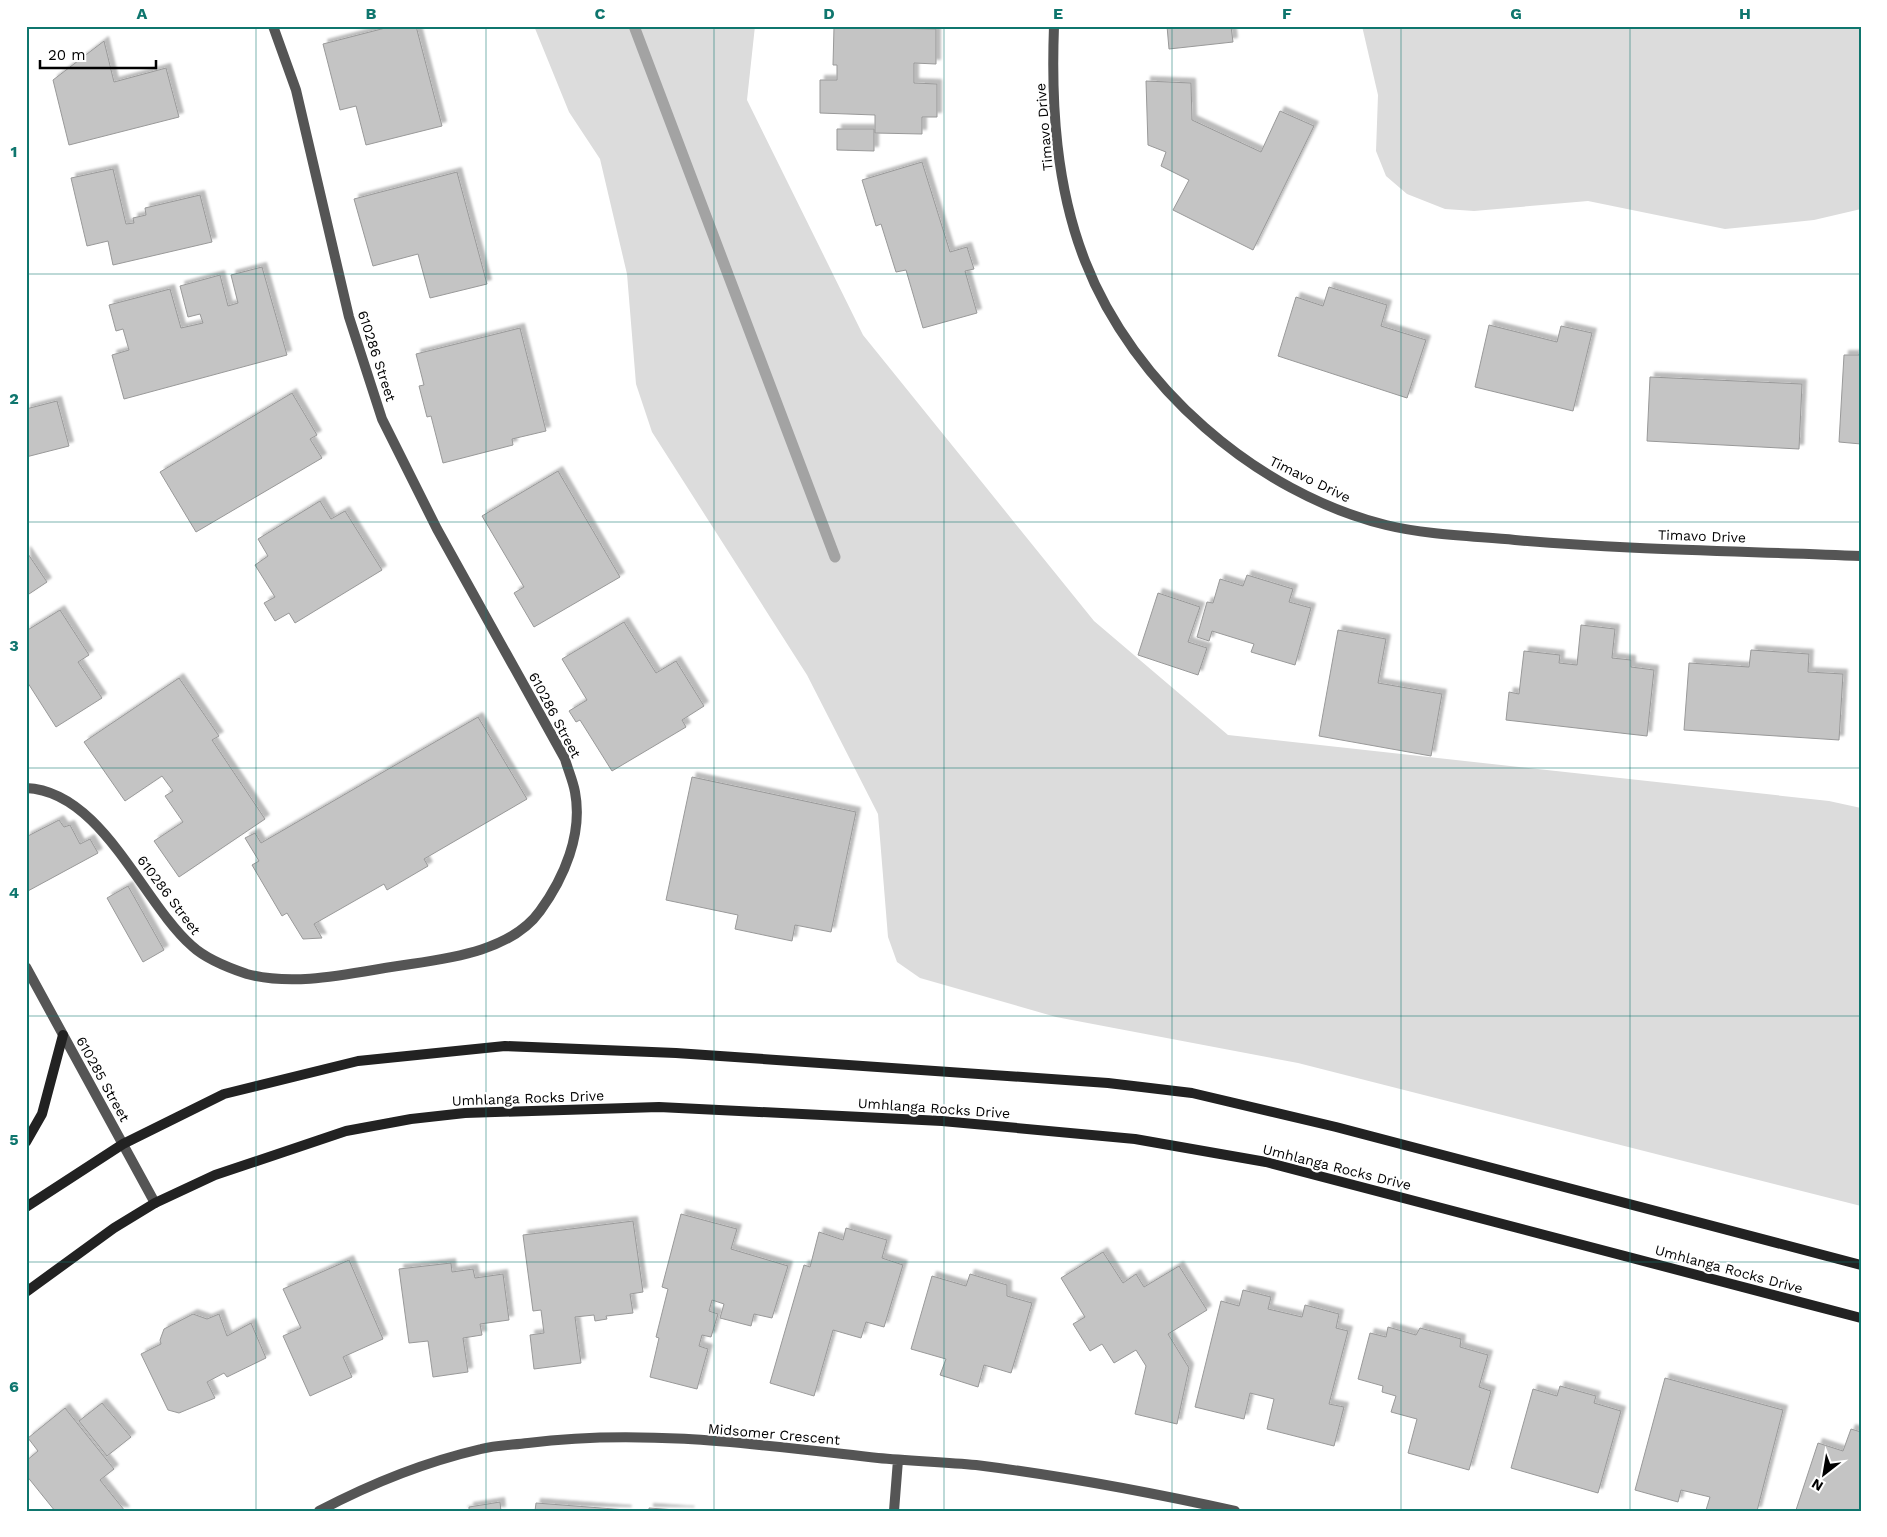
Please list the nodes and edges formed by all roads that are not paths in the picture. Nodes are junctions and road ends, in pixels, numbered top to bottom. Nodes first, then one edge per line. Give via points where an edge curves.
1 (273, 26) edge
2 (1054, 26) edge
3 (1861, 556) edge
4 (26, 788) edge
5 (26, 967) edge
6 (63, 1035) junction
7 (26, 1142) edge
8 (122, 1144) junction
9 (155, 1203) junction
10 (26, 1207) edge
11 (1861, 1265) edge
12 (26, 1292) edge
13 (1861, 1318) edge
14 (898, 1460) junction
15 (319, 1511) edge
16 (894, 1511) edge
17 (1235, 1511) edge

1 - 4 street, 610286 Street via 296,90 349,316 382,418 437,529 565,759 575,793 576,816 566,868 535,919 515,934 487,946 445,959 310,978 274,979 246,974 192,947 131,867 88,819 55,794
2 - 3 street, Timavo Drive via 1052,67 1059,165 1084,259 1099,294 1147,366 1183,408 1244,460 1276,480 1356,516 1387,525 1563,544
5 - 6 street, 610285 Street
6 - 7 main road via 42,1114
6 - 8 street, 610285 Street
8 - 9 street, 610285 Street
8 - 10 main road
8 - 11 main road via 224,1094 358,1060 505,1046 676,1053 1098,1082 1192,1093 1327,1125
9 - 12 main road, Umhlanga Rocks Drive via 114,1228
9 - 13 main road, Umhlanga Rocks Drive via 215,1175 346,1131 465,1113 659,1107 942,1121 1135,1139 1266,1162
14 - 15 street, Midsomer Crescent via 729,1442 568,1437 482,1448 389,1478
14 - 16 street
14 - 17 street, Midsomer Crescent via 974,1465 1062,1477

